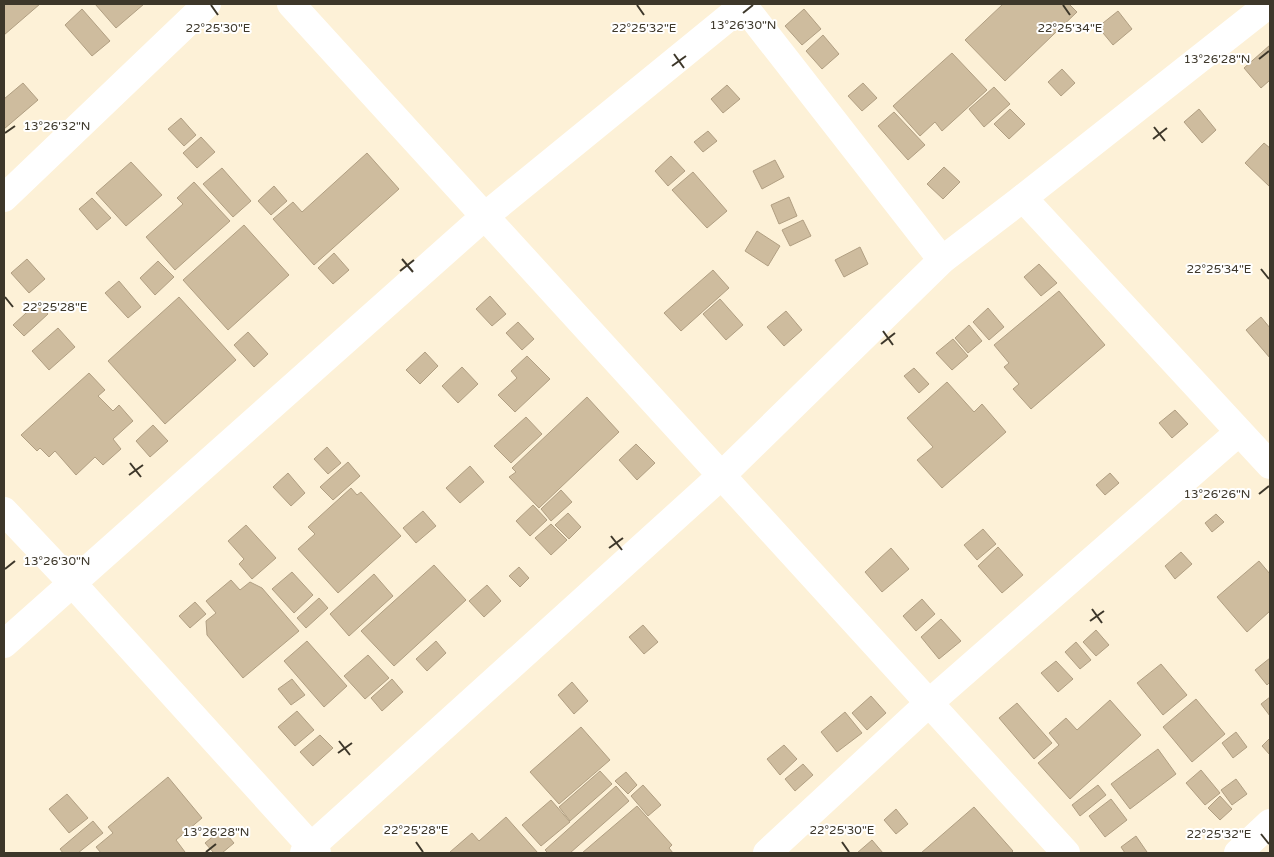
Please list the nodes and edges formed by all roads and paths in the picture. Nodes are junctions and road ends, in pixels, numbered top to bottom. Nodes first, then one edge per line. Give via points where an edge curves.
1 (207, 4) edge
2 (291, 4) edge
3 (743, 4) edge
4 (1269, 4) edge
5 (4, 198) edge
6 (1023, 198) junction
7 (485, 216) junction
8 (942, 260) junction
9 (1239, 432) junction
10 (1270, 465) edge
11 (722, 475) junction
12 (4, 510) edge
13 (73, 584) junction
14 (4, 644) edge
15 (929, 703) junction
16 (1270, 823) edge
17 (310, 851) edge
18 (767, 853) edge
19 (1066, 853) edge
20 (1238, 853) edge

1 - 5 street
2 - 7 street
3 - 7 street
3 - 8 street
4 - 6 street
6 - 8 street
6 - 9 street
7 - 11 street
7 - 13 street
8 - 11 street
9 - 10 street
9 - 15 street
11 - 15 street
11 - 17 street
12 - 13 street
13 - 14 street
13 - 17 street
15 - 18 street
15 - 19 street
16 - 20 street

